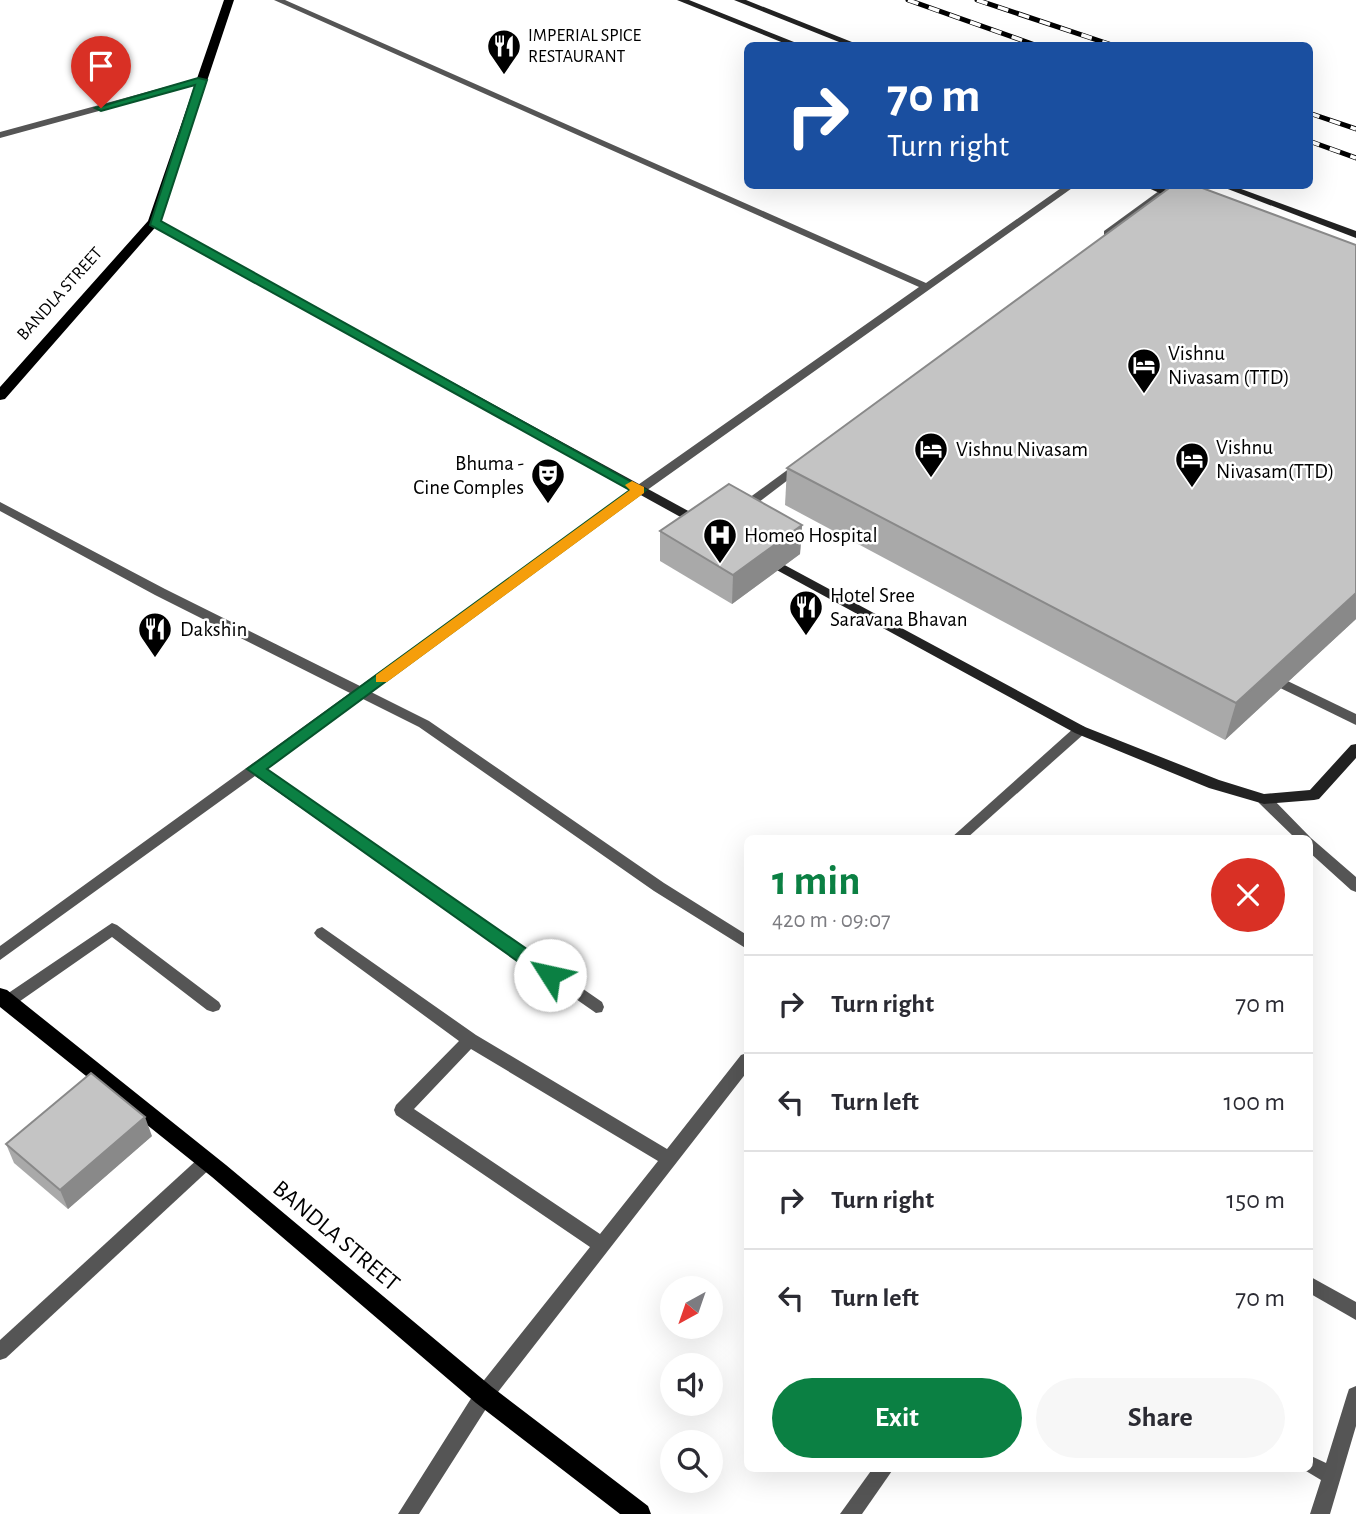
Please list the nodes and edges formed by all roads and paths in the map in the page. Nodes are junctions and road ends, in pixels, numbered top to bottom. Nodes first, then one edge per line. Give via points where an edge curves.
1 (229, 0) edge
2 (278, 0) edge
3 (681, 0) edge
4 (738, 0) edge
5 (790, 42) edge
6 (848, 42) edge
7 (202, 80) junction
8 (0, 135) edge
9 (1066, 189) edge
10 (1157, 189) edge
11 (1233, 189) edge
12 (1163, 191) junction
13 (1188, 201) edge
14 (154, 222) junction
15 (1356, 235) edge
16 (1097, 241) edge
17 (925, 286) junction
18 (0, 396) edge
19 (815, 454) edge
20 (639, 490) junction
21 (0, 506) edge
22 (736, 513) edge
23 (714, 530) edge
24 (751, 550) edge
25 (1258, 671) edge
26 (362, 693) junction
27 (1356, 720) edge
28 (1080, 730) junction
29 (1356, 749) edge
30 (255, 769) junction
31 (1264, 799) junction
32 (961, 835) edge
33 (1301, 835) edge
34 (1313, 847) edge
35 (1356, 886) edge
36 (322, 933) dead end
37 (744, 941) edge
38 (0, 954) edge
39 (4, 999) edge
40 (213, 1006) dead end
41 (596, 1007) dead end
42 (470, 1040) junction
43 (744, 1064) edge
44 (669, 1159) junction
45 (206, 1162) junction
46 (602, 1245) junction
47 (1313, 1286) edge
48 (1356, 1312) edge
49 (0, 1352) edge
50 (484, 1395) junction
51 (1356, 1395) edge
52 (1313, 1466) edge
53 (883, 1472) edge
54 (1333, 1476) junction
55 (408, 1514) edge
56 (639, 1514) edge
57 (850, 1514) edge
58 (1320, 1514) edge

1 - 7 main road
2 - 17 street
3 - 5 street
4 - 6 street
7 - 8 street
7 - 14 main road
9 - 17 street
10 - 12 street
11 - 15 street
12 - 13 street
12 - 16 street
14 - 18 main road, BANDLA STREET
14 - 20 street
17 - 20 street
19 - 22 street
20 - 23 street
20 - 26 street
21 - 26 street
24 - 28 street
25 - 27 street
26 - 30 street
26 - 37 street via 424,724
28 - 31 street via 1214,784
28 - 32 street
29 - 31 street via 1314,795
30 - 38 street
30 - 41 street
31 - 33 street
34 - 35 street
36 - 42 street
39 - 40 street via 112,929
39 - 45 main road, BANDLA STREET
42 - 44 street
42 - 46 street via 402,1110
43 - 44 street
44 - 46 street
45 - 49 street
45 - 50 main road, BANDLA STREET
46 - 50 street
47 - 48 street
50 - 55 street
50 - 56 main road, BANDLA STREET
51 - 54 street
52 - 54 street
53 - 57 street
54 - 58 street

